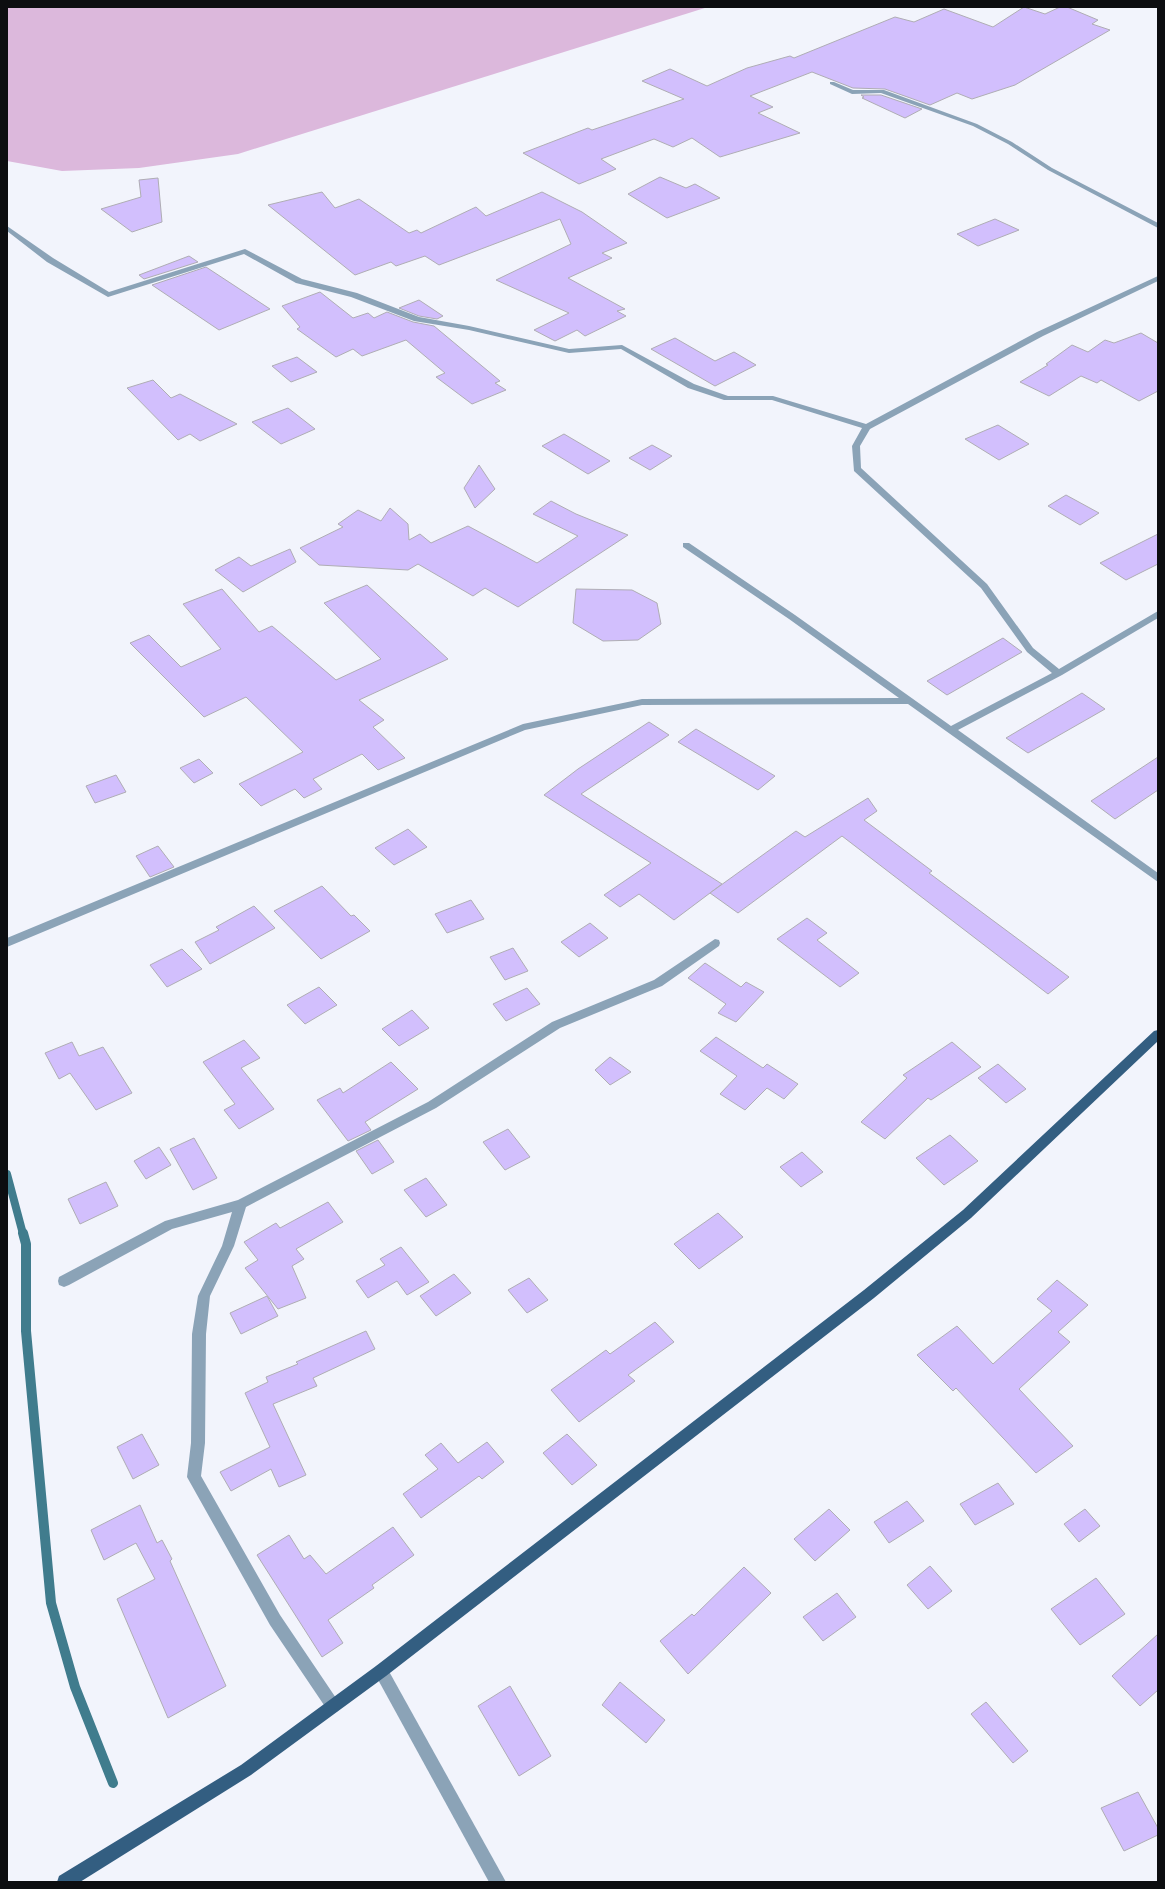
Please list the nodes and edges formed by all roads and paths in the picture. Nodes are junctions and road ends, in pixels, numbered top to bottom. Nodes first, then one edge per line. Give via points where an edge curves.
1 (832, 83) dead end
2 (1158, 226) edge
3 (7, 228) edge
4 (1158, 278) edge
5 (868, 427) junction
6 (686, 545) dead end
7 (1158, 614) edge
8 (1059, 673) junction
9 (911, 701) junction
10 (951, 730) junction
11 (1158, 878) edge
12 (7, 943) edge
13 (716, 943) dead end
14 (1158, 1034) edge
15 (241, 1204) junction
16 (64, 1280) dead end
17 (381, 1671) junction
18 (333, 1706) junction
19 (65, 1882) edge
20 (498, 1882) edge

1 - 2 street via 852,92 882,91 975,125 1010,143 1050,169
3 - 5 street via 50,260 108,295 245,251 299,281 354,295 417,319 569,351 622,347 691,386 727,398 773,398
4 - 5 street via 1040,334
5 - 8 street via 856,446 857,469 984,586 1030,650
6 - 9 street
7 - 8 street
8 - 10 street
9 - 10 street
9 - 12 street via 642,702 523,727
10 - 11 street
13 - 15 street via 658,983 556,1025 432,1105
14 - 17 main road via 967,1214 868,1294
15 - 16 street via 169,1226
15 - 18 street via 228,1246 204,1296 199,1334 200,1394 194,1477 275,1620
17 - 18 main road
17 - 20 street
18 - 19 main road via 246,1770

